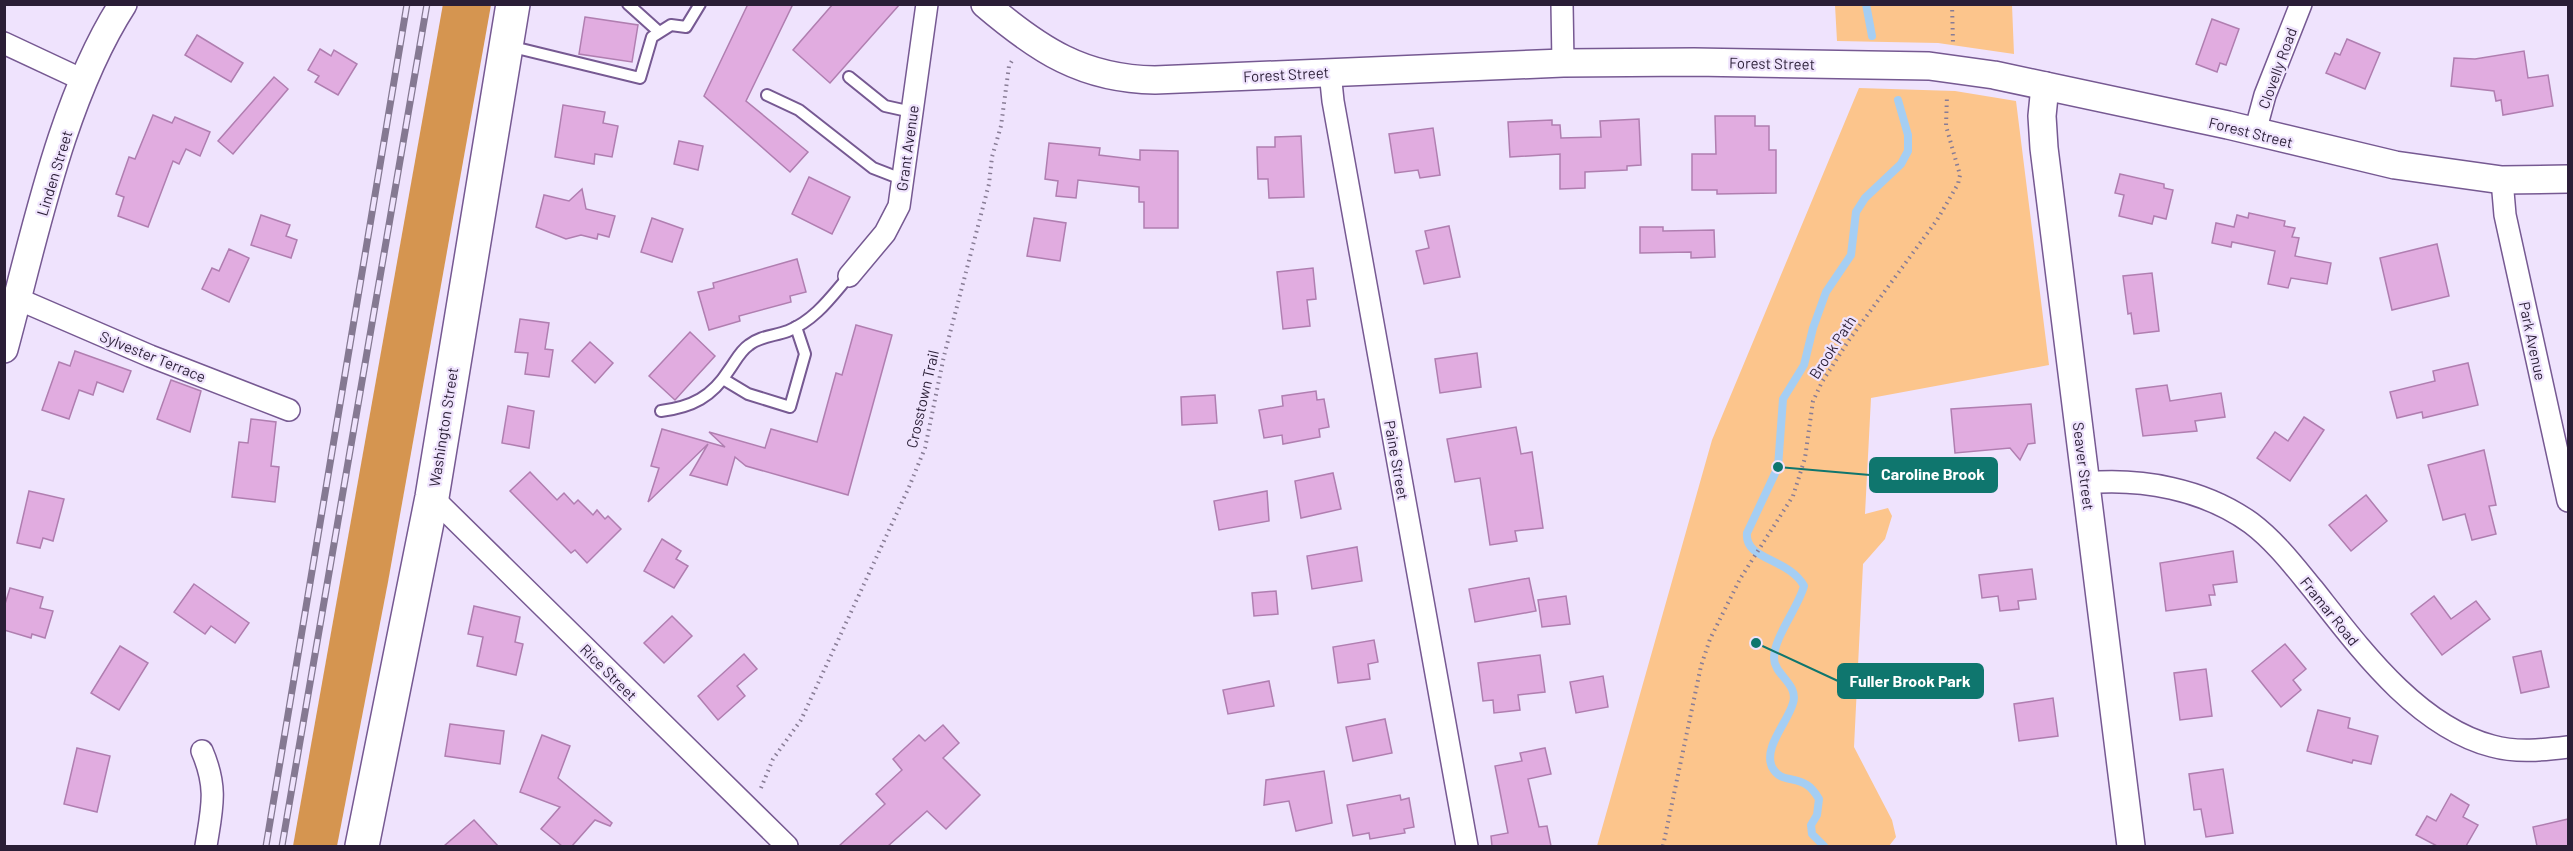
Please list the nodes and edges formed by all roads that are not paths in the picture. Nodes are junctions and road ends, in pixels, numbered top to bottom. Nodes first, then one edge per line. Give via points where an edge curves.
1 (123, 4) edge
2 (513, 4) edge
3 (628, 4) edge
4 (700, 4) edge
5 (927, 4) edge
6 (985, 4) edge
7 (1562, 4) edge
8 (2301, 4) edge
9 (658, 31) junction
10 (4, 43) edge
11 (507, 46) junction
12 (1563, 63) junction
13 (1330, 72) junction
14 (849, 76) dead end
15 (83, 80) junction
16 (2045, 86) junction
17 (767, 95) dead end
18 (912, 112) junction
19 (2255, 132) junction
20 (2568, 179) edge
21 (904, 180) junction
22 (2502, 180) junction
23 (849, 276) joint
24 (18, 299) junction
25 (796, 327) junction
26 (4, 349) edge
27 (723, 379) junction
28 (289, 410) dead end
29 (661, 411) dead end
30 (2086, 483) junction
31 (432, 497) junction
32 (2568, 501) edge
33 (2568, 747) edge
34 (202, 751) dead end
35 (206, 846) edge
36 (362, 846) edge
37 (787, 846) edge
38 (1467, 846) edge
39 (2131, 846) edge

1 - 15 street, Linden Street
2 - 11 main road, Washington Street
3 - 9 lane
4 - 9 lane via 686,27 671,25
5 - 18 street, Grant Avenue
6 - 13 street, Forest Street via 1071,64 1118,78 1155,80
7 - 12 street
8 - 19 street, Clovelly Road via 2265,95
9 - 11 lane via 649,44 640,78
10 - 15 street
11 - 31 main road, Washington Street
12 - 13 street, Forest Street
12 - 16 street, Forest Street via 1874,64 1950,68
13 - 38 street, Paine Street
14 - 18 lane via 885,106
15 - 24 street, Linden Street
16 - 19 street, Forest Street
16 - 30 street, Seaver Street via 2044,148
17 - 21 lane via 799,110 873,168
18 - 21 street, Grant Avenue
19 - 22 street, Forest Street via 2375,162
20 - 22 street, Forest Street
21 - 23 street, Grant Avenue via 893,220
22 - 32 street, Park Avenue via 2505,215
23 - 25 lane via 815,314
24 - 26 street, Linden Street
24 - 28 street, Sylvester Terrace
25 - 27 lane via 751,343
25 - 27 lane via 805,354 790,407 748,394
27 - 29 lane via 696,403
30 - 33 street, Framar Road via 2151,484 2184,492 2234,513 2275,544 2377,668 2438,720 2491,746 2528,750
30 - 39 street, Seaver Street
31 - 36 main road, Washington Street
31 - 37 street, Rice Street
34 - 35 street via 212,774 213,792

